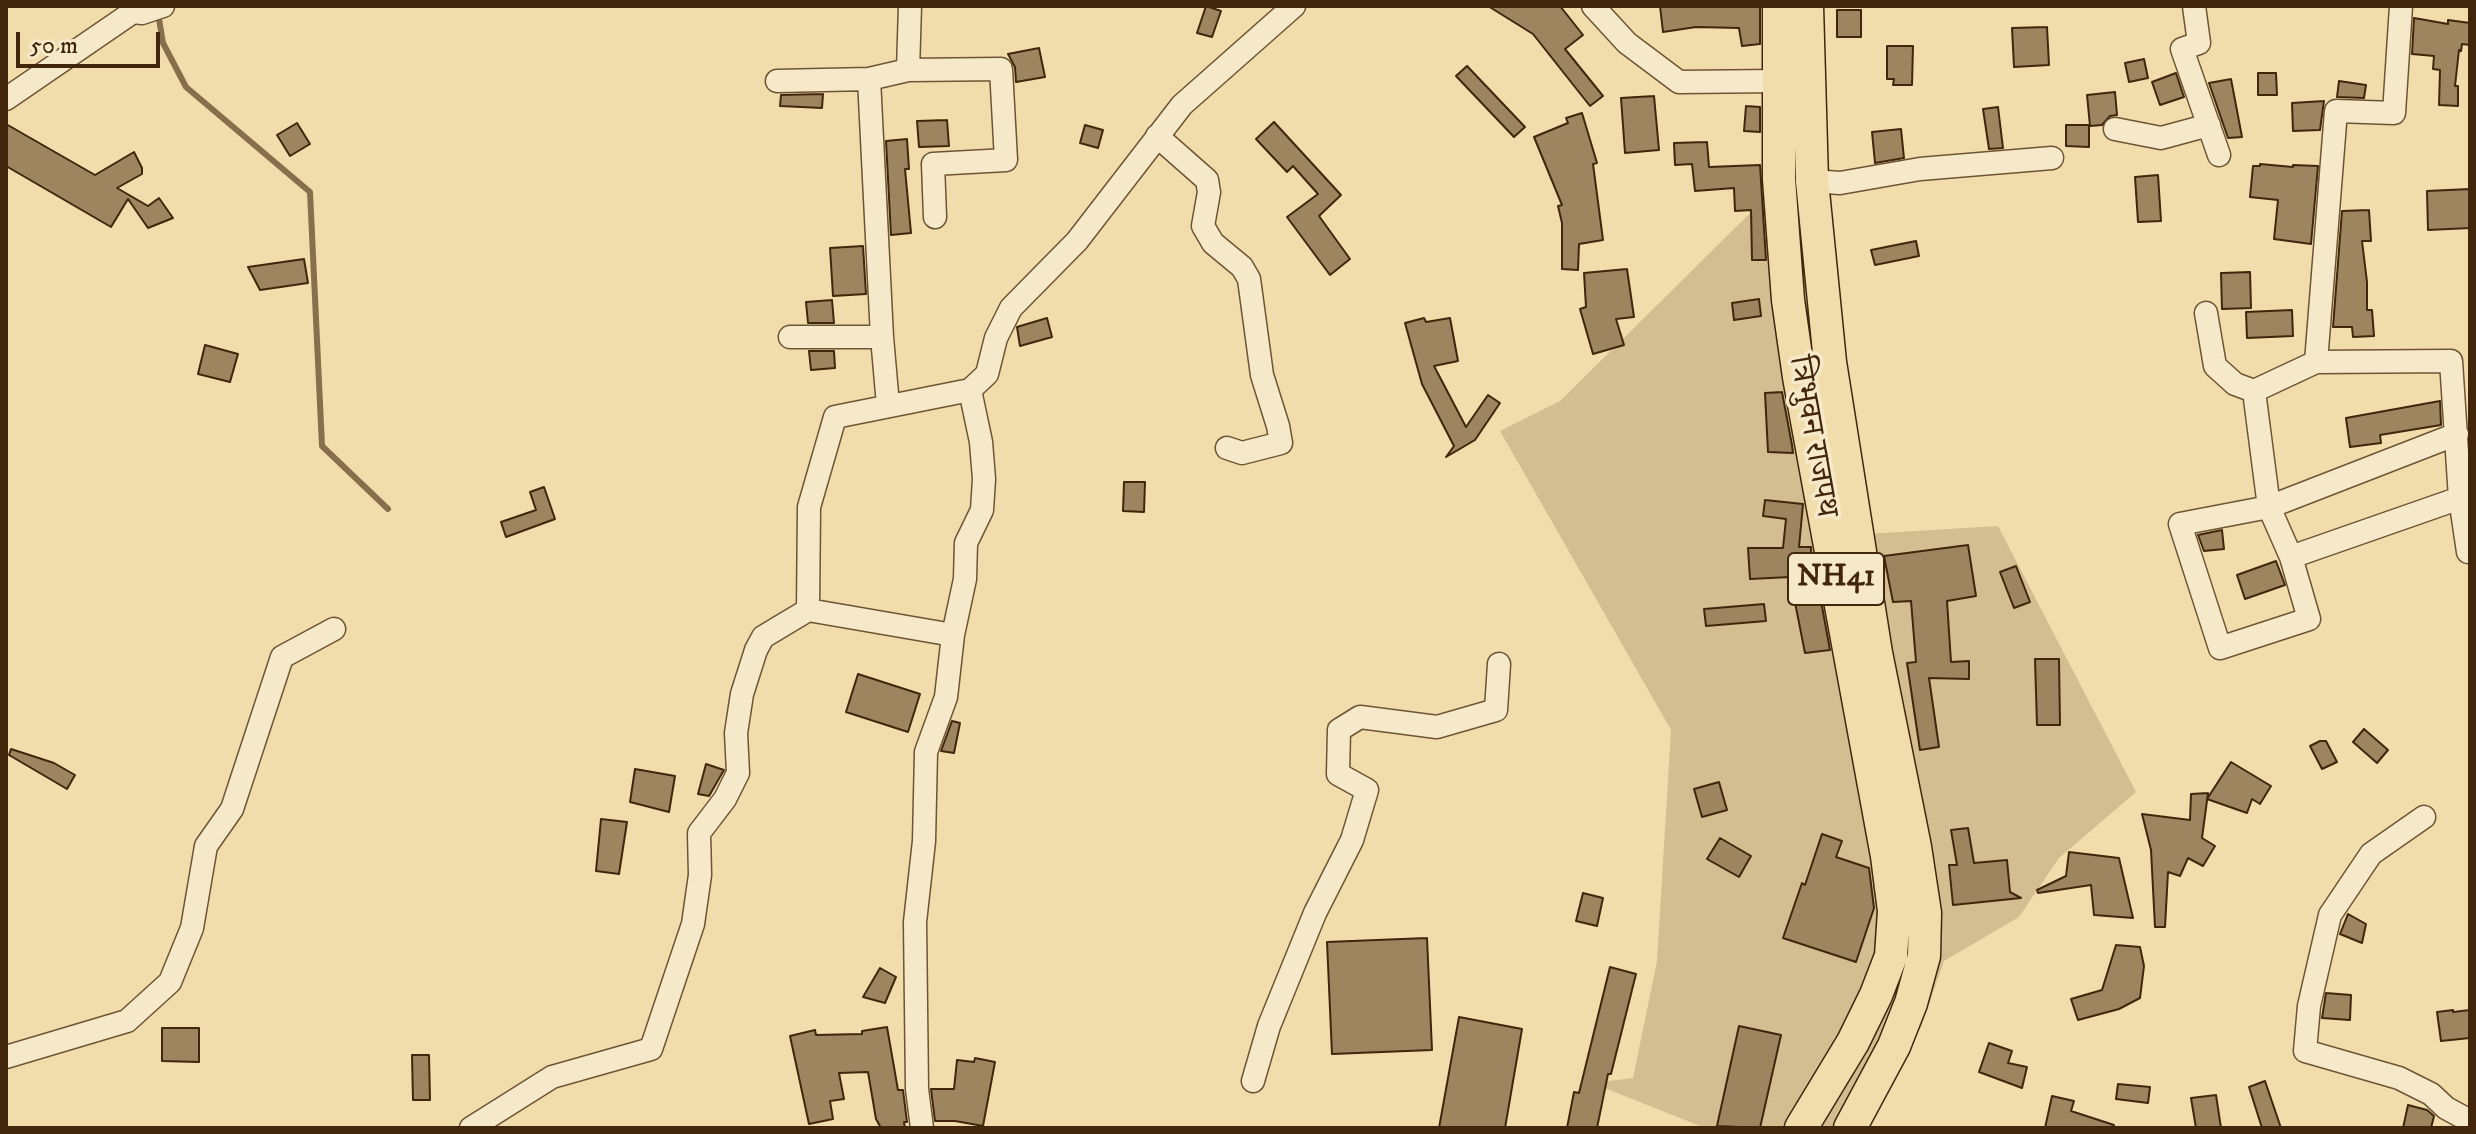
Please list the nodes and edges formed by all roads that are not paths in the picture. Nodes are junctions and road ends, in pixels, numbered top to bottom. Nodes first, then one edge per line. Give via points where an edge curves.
1 (910, 6) edge
2 (1294, 6) edge
3 (1593, 6) edge
4 (1779, 6) edge
5 (1807, 6) edge
6 (2194, 6) edge
7 (2401, 6) edge
8 (146, 9) edge
9 (908, 70) junction
10 (869, 79) junction
11 (777, 81) dead end
12 (1778, 81) junction
13 (6, 99) edge
14 (2209, 125) junction
15 (2115, 129) dead end
16 (1157, 136) junction
17 (2219, 155) dead end
18 (2052, 158) dead end
19 (1812, 181) junction
20 (935, 217) dead end
21 (2206, 313) dead end
22 (790, 337) dead end
23 (882, 337) junction
24 (2316, 362) junction
25 (2462, 387) edge
26 (970, 390) junction
27 (2254, 391) junction
28 (888, 405) junction
29 (2457, 434) junction
30 (1227, 448) dead end
31 (2460, 498) junction
32 (2269, 507) junction
33 (2467, 537) edge
34 (2291, 557) junction
35 (808, 610) junction
36 (334, 629) dead end
37 (953, 635) junction
38 (1499, 664) dead end
39 (2424, 817) dead end
40 (6, 1057) edge
41 (1253, 1081) dead end
42 (2446, 1108) junction
43 (2470, 1109) edge
44 (2470, 1121) edge
45 (471, 1128) edge
46 (922, 1128) edge
47 (1801, 1128) edge
48 (1850, 1128) edge

1 - 9 street
2 - 16 street via 1182,105
3 - 12 street via 1627,43 1679,82
4 - 12 highway, त्रिभुवन राजपथ / NH41
5 - 19 highway, त्रिभुवन राजपथ / NH41
6 - 14 street via 2199,43 2182,49
7 - 24 street via 2394,113 2336,111
8 - 13 street
9 - 10 street
9 - 20 street via 1001,69 1006,160 933,164
10 - 11 street
10 - 23 street
12 - 47 highway, त्रिभुवन राजपथ / NH41 via 1781,208 1796,362 1894,911 1891,956 1876,995
14 - 15 street via 2161,138
14 - 17 street
16 - 26 street via 1077,241 1011,308 987,374
16 - 30 street via 1207,180 1203,226 1249,279 1262,375 1281,443 1242,453
18 - 19 street via 1920,169 1840,183
19 - 48 highway, त्रिभुवन राजपथ / NH41 via 1844,456 1925,913 1924,956 1911,1003
21 - 27 street via 2215,366 2235,384
22 - 23 street
23 - 28 street
24 - 25 street via 2451,361
24 - 27 street
25 - 29 street
26 - 28 street
26 - 37 street via 981,442 982,510 966,543 965,579
27 - 32 street
28 - 35 street via 835,417 809,507
29 - 31 street
29 - 32 street
31 - 33 street
31 - 34 street
32 - 34 street
32 - 34 street via 2180,524 2220,648 2309,619
35 - 37 street
35 - 45 street via 763,637 756,650 736,733 738,773 699,833 693,924 651,1049 552,1077
36 - 40 street via 282,657 232,809 206,846 192,928 170,982 127,1021
37 - 46 street via 946,697 926,752 915,922
38 - 41 street via 1496,710 1437,727 1360,717 1339,730 1338,774 1367,790 1352,840 1315,913 1269,1026
39 - 42 street via 2371,854 2330,915 2309,1006 2305,1051 2399,1078
42 - 43 street
42 - 44 street

